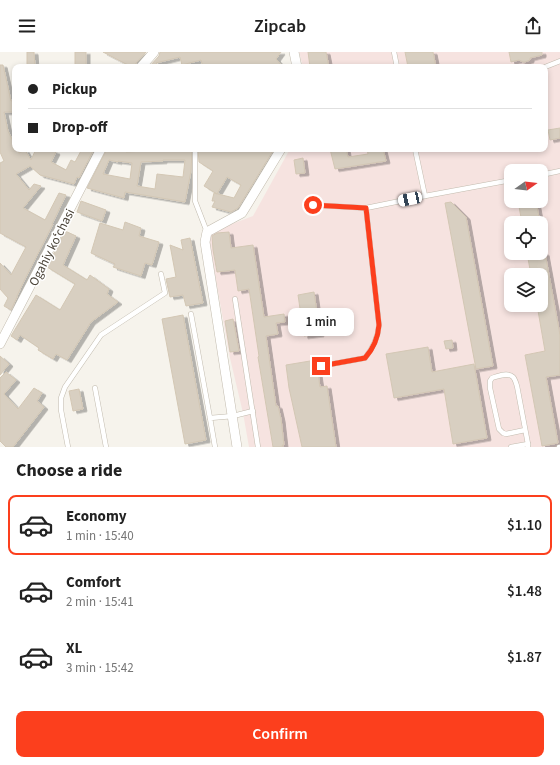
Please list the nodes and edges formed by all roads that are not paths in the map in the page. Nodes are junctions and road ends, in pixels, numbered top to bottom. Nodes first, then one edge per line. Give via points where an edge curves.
1 (154, 52) edge
2 (294, 52) edge
3 (394, 52) edge
4 (560, 61) edge
5 (143, 64) edge
6 (296, 64) edge
7 (396, 64) edge
8 (548, 66) edge
9 (99, 152) edge
10 (195, 152) edge
11 (279, 152) edge
12 (416, 152) edge
13 (560, 171) edge
14 (548, 174) edge
15 (504, 181) edge
16 (425, 196) junction
17 (313, 205) dead end
18 (366, 208) junction
19 (207, 232) junction
20 (161, 274) dead end
21 (235, 300) dead end
22 (191, 314) dead end
23 (0, 344) edge
24 (321, 366) dead end
25 (94, 388) dead end
26 (252, 411) junction
27 (232, 416) junction
28 (210, 418) junction
29 (525, 430) junction
30 (528, 446) edge
31 (68, 447) edge
32 (106, 447) edge
33 (215, 447) edge
34 (238, 447) edge
35 (258, 447) edge
36 (511, 447) edge

1 - 5 street
2 - 6 street
3 - 7 lane
4 - 8 lane
9 - 23 street, Ogahiy koʻchasi
10 - 19 lane via 195,202
11 - 19 street via 242,212
12 - 16 lane
13 - 14 lane
15 - 16 lane
16 - 18 lane
17 - 18 lane
18 - 24 lane via 379,325 376,342 365,358
19 - 27 street via 205,242
20 - 31 lane via 165,293 101,335 65,387 61,398 61,410
21 - 26 lane
22 - 28 lane
25 - 32 lane
26 - 27 lane
26 - 35 lane
27 - 28 lane
27 - 34 street
28 - 33 lane
29 - 29 lane via 513,376 492,378 490,388 499,430 506,434
29 - 30 lane
30 - 36 lane

